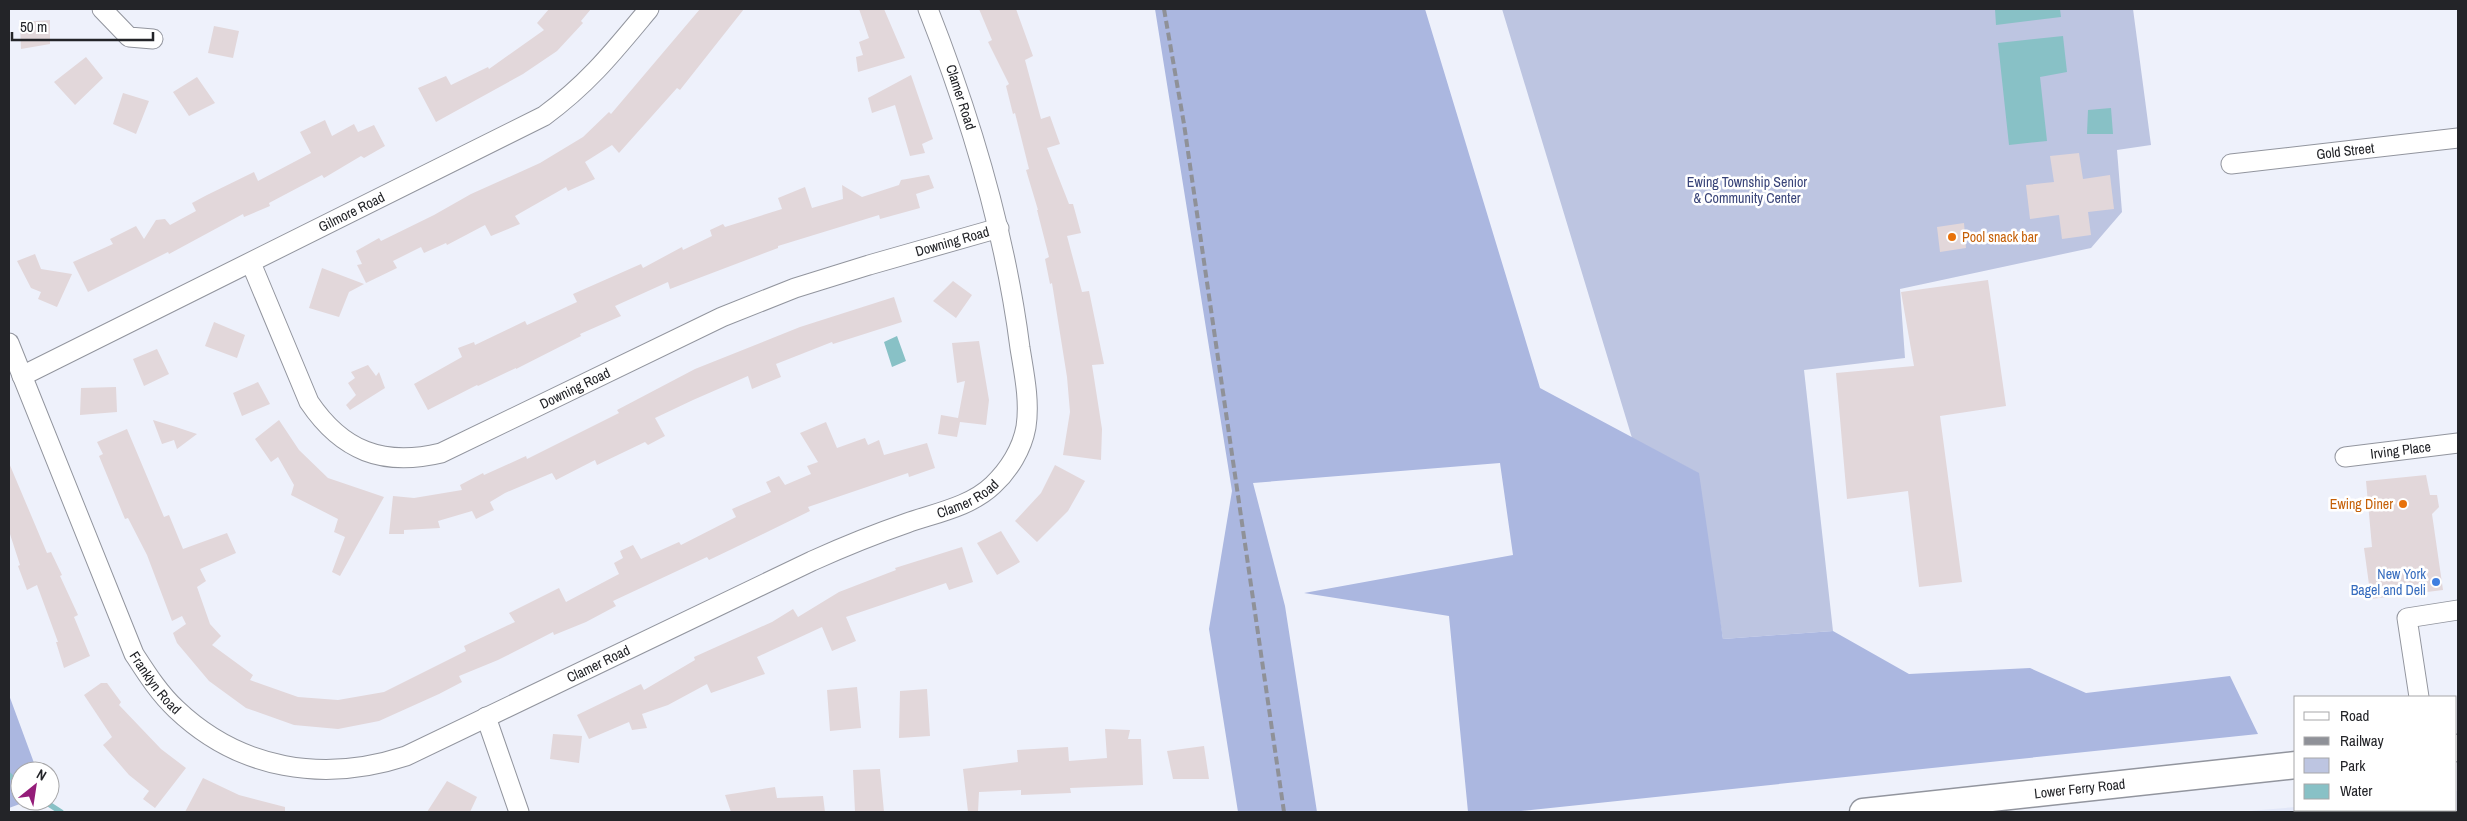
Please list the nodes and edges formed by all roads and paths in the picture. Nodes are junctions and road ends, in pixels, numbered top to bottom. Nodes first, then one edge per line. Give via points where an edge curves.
1 (102, 9) edge
2 (649, 9) edge
3 (928, 9) edge
4 (152, 39) dead end
5 (2458, 138) edge
6 (2232, 164) dead end
7 (998, 228) junction
8 (251, 263) junction
9 (9, 343) edge
10 (22, 376) junction
11 (2458, 443) edge
12 (2345, 457) dead end
13 (2458, 610) edge
14 (2419, 696) edge
15 (486, 717) junction
16 (2294, 766) edge
17 (519, 812) edge
18 (1863, 812) edge

1 - 4 street via 129,37
2 - 8 street, Gilmore Road via 597,72 544,116
3 - 7 street, Clamer Road via 954,74
5 - 6 street, Gold Street
7 - 8 street, Downing Road via 795,288 722,317 441,453 419,458 396,459 372,454 336,435 320,419 309,402
7 - 15 street, Clamer Road via 1018,326 1028,404 1026,428 1019,448 1008,469 992,486 974,499 812,560
8 - 10 street, Gilmore Road
9 - 10 street, Franklyn Road
10 - 15 street, Franklyn Road via 134,654 152,683 201,731 258,760 326,771 386,763
11 - 12 street, Irving Place
13 - 14 street via 2407,618
15 - 17 street
16 - 18 street, Lower Ferry Road

